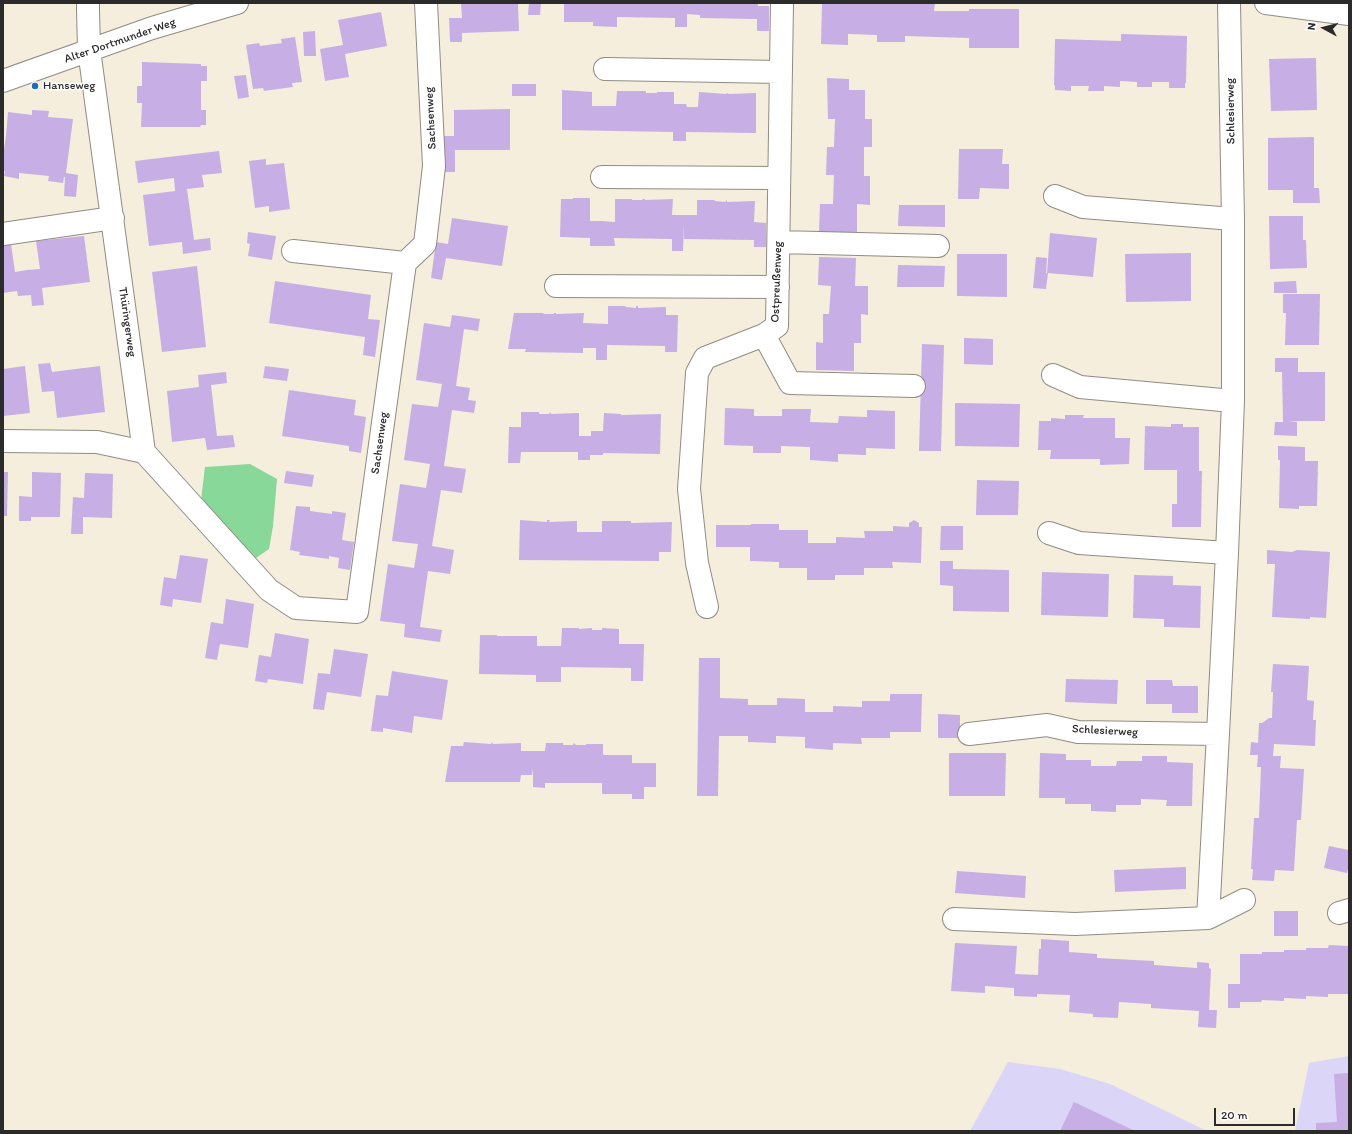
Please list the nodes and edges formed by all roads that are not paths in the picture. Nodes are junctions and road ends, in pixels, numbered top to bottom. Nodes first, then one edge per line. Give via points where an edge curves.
1 (88, 3) edge
2 (237, 3) edge
3 (426, 3) edge
4 (782, 3) edge
5 (1229, 3) edge
6 (1266, 3) edge
7 (1349, 14) edge
8 (89, 50) junction
9 (605, 69) dead end
10 (781, 72) junction
11 (3, 81) edge
12 (602, 177) dead end
13 (779, 178) junction
14 (1055, 196) dead end
15 (113, 218) junction
16 (1233, 218) junction
17 (3, 234) edge
18 (779, 242) junction
19 (938, 246) dead end
20 (293, 251) dead end
21 (405, 263) junction
22 (556, 286) dead end
23 (778, 287) junction
24 (764, 335) junction
25 (1053, 375) dead end
26 (914, 386) dead end
27 (1233, 401) junction
28 (3, 441) edge
29 (144, 452) junction
30 (1049, 533) dead end
31 (1227, 553) junction
32 (707, 607) dead end
33 (970, 734) dead end
34 (1218, 734) junction
35 (1244, 900) dead end
36 (1208, 918) junction
37 (954, 919) dead end

1 - 8 street
2 - 8 street, Alter Dortmunder Weg
3 - 21 street, Sachsenweg via 434,166 425,244
4 - 10 street, Ostpreußenweg
5 - 16 street, Schlesierweg
6 - 7 street
8 - 11 street, Alter Dortmunder Weg
8 - 15 street, Thüringerweg
9 - 10 street
10 - 13 street, Ostpreußenweg
12 - 13 street
13 - 18 street, Ostpreußenweg
14 - 16 street via 1083,207
15 - 17 street
15 - 29 street, Thüringerweg
16 - 27 street, Schlesierweg
18 - 19 street
18 - 23 street, Ostpreußenweg
20 - 21 street
21 - 29 street, Sachsenweg via 357,612 296,608 269,590
22 - 23 street
23 - 24 street, Ostpreußenweg via 777,326
24 - 26 street via 790,383
24 - 32 street, Ostpreußenweg via 705,358 697,373 689,489 696,563
25 - 27 street via 1080,387
27 - 31 street, Schlesierweg
28 - 29 street via 97,442
30 - 31 street via 1079,543
31 - 34 street, Schlesierweg
33 - 34 street, Schlesierweg via 1047,725 1078,732
34 - 36 street, Schlesierweg
35 - 36 street
36 - 37 street via 1075,924

